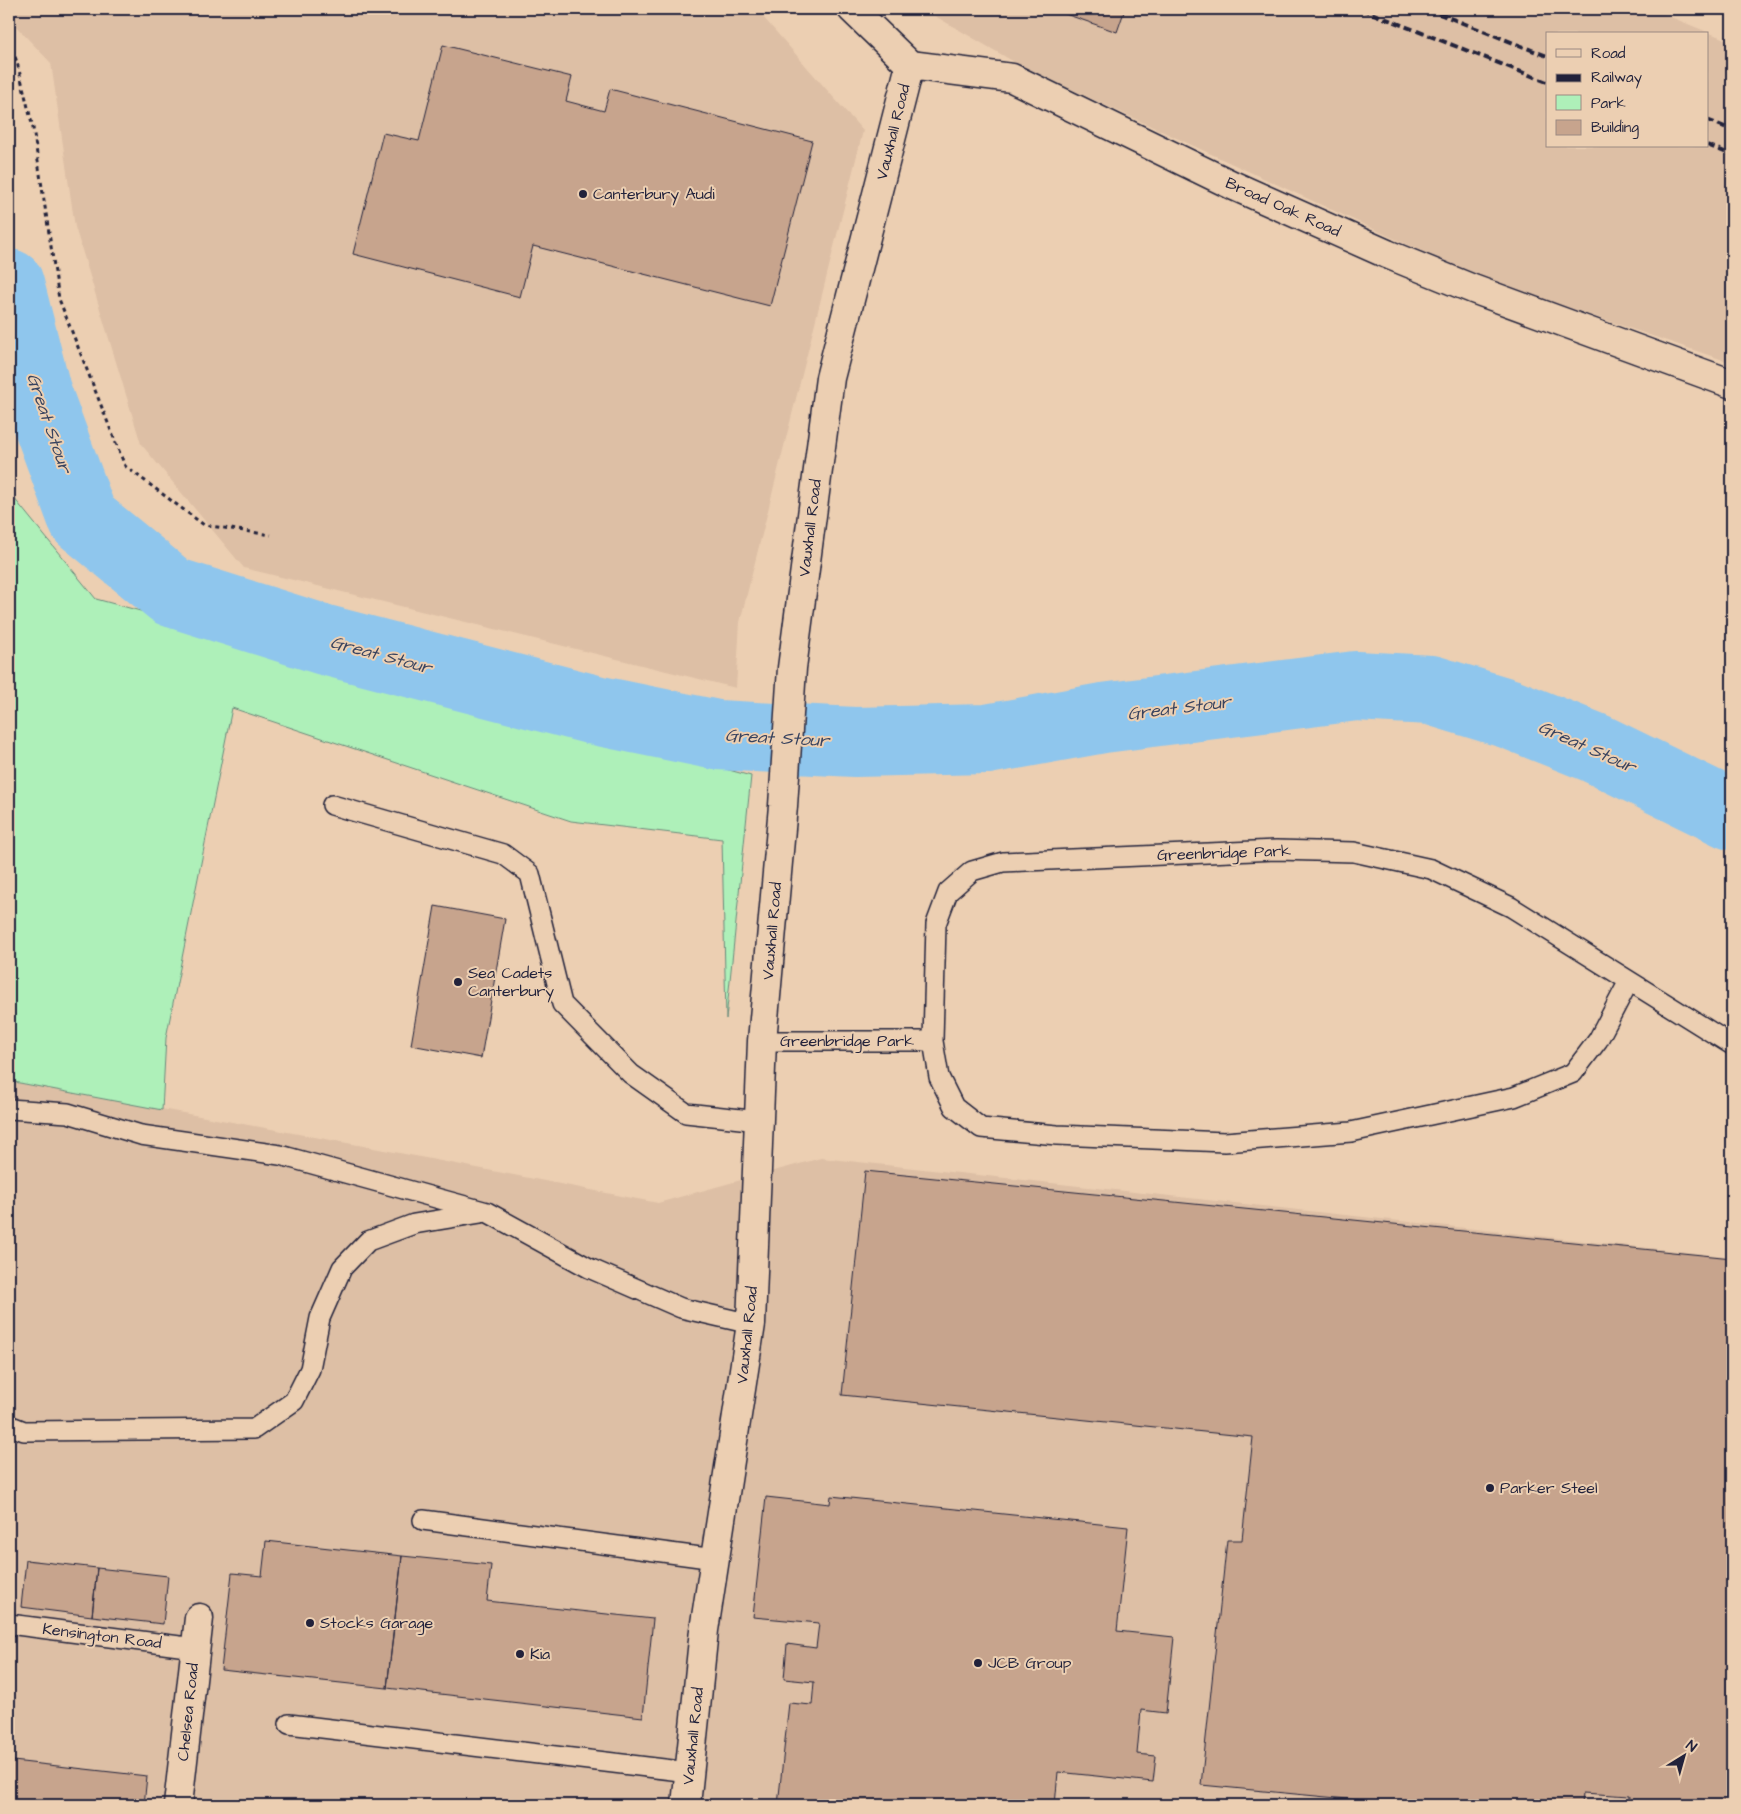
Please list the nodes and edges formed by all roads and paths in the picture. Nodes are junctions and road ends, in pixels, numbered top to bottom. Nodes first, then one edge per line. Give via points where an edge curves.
1 (852, 9) edge
2 (9, 42) edge
3 (910, 65) junction
4 (1732, 384) edge
5 (271, 535) dead end
6 (332, 805) dead end
7 (1629, 981) junction
8 (762, 1041) junction
9 (933, 1041) junction
10 (1732, 1044) edge
11 (9, 1108) edge
12 (758, 1121) junction
13 (487, 1212) junction
14 (751, 1324) junction
15 (9, 1425) edge
16 (423, 1520) dead end
17 (715, 1559) junction
18 (199, 1618) dead end
19 (9, 1624) edge
20 (196, 1648) junction
21 (289, 1724) dead end
22 (690, 1772) junction
23 (178, 1805) edge
24 (686, 1805) edge

1 - 3 street
2 - 5 path via 18,62 33,128 59,299 125,466 204,525
3 - 4 street, Broad Oak Road via 1012,78 1232,185 1388,254 1473,289
3 - 8 street, Vauxhall Road via 830,378 792,668
6 - 12 lane via 503,854 530,874 562,1004 631,1074 686,1113
7 - 9 lane, Greenbridge Park via 1598,1040 1573,1073 1514,1097 1351,1132 1225,1142 1057,1135 982,1128 954,1107 939,1077
7 - 9 lane, Greenbridge Park via 1511,907 1431,869 1354,852 1276,850 1003,862 972,871 948,892 936,924
7 - 10 lane, Greenbridge Park
8 - 9 lane, Greenbridge Park
8 - 12 street, Vauxhall Road
11 - 13 lane via 68,1113 141,1135 280,1156
12 - 14 street, Vauxhall Road
13 - 14 lane via 589,1268 681,1308
13 - 15 lane via 414,1224 368,1241 342,1268 320,1318 310,1369 294,1401 254,1429 24,1431
14 - 17 street, Vauxhall Road
16 - 17 lane
17 - 22 street, Vauxhall Road via 704,1630
18 - 20 street, Chelsea Road
19 - 20 lane, Kensington Road
20 - 23 street, Chelsea Road
21 - 22 lane
22 - 24 street, Vauxhall Road

